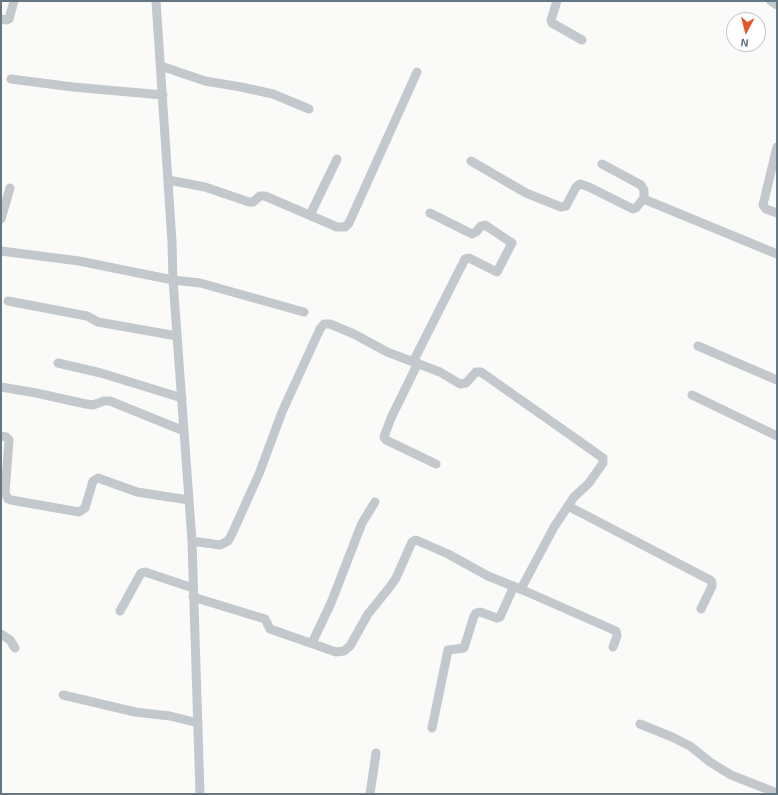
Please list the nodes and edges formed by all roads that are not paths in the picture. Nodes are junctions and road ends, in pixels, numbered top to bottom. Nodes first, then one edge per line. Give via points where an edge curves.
1 (14, 1) edge
2 (156, 1) edge
3 (557, 1) edge
4 (771, 1) edge
5 (777, 5) edge
6 (1, 18) edge
7 (582, 40) dead end
8 (160, 66) junction
9 (417, 72) dead end
10 (11, 79) dead end
11 (162, 95) junction
12 (309, 109) dead end
13 (777, 147) edge
14 (337, 159) dead end
15 (471, 161) dead end
16 (602, 164) dead end
17 (168, 180) junction
18 (10, 188) dead end
19 (644, 198) junction
20 (430, 213) dead end
21 (777, 213) edge
22 (310, 215) junction
23 (1, 219) edge
24 (1, 251) edge
25 (777, 254) edge
26 (173, 280) junction
27 (8, 301) dead end
28 (304, 312) dead end
29 (177, 336) junction
30 (698, 346) dead end
31 (416, 362) junction
32 (58, 363) dead end
33 (777, 380) edge
34 (1, 387) edge
35 (692, 395) dead end
36 (182, 398) junction
37 (184, 431) junction
38 (1, 436) edge
39 (777, 436) edge
40 (436, 464) dead end
41 (189, 500) junction
42 (375, 502) dead end
43 (568, 506) junction
44 (192, 541) junction
45 (517, 588) junction
46 (193, 592) junction
47 (701, 609) dead end
48 (120, 611) dead end
49 (1, 634) edge
50 (312, 643) junction
51 (613, 647) dead end
52 (15, 648) dead end
53 (63, 695) dead end
54 (198, 723) junction
55 (640, 724) dead end
56 (432, 728) dead end
57 (376, 753) dead end
58 (777, 793) edge
59 (200, 794) edge
60 (370, 794) edge

1 - 6 street via 9,19
2 - 8 street
3 - 7 street via 551,22
4 - 5 street
8 - 11 street
8 - 12 street via 205,81 273,94
9 - 22 street via 347,226 341,228
10 - 11 street
11 - 17 street
13 - 21 street via 763,205
14 - 22 street
15 - 19 street via 526,193 561,207 566,206 580,184 633,209
16 - 19 street via 641,186
17 - 22 street via 205,187 249,202 265,196
17 - 26 street
18 - 23 street
19 - 25 street
20 - 31 street via 472,234 484,225 512,243 496,272 470,258 465,259
24 - 26 street via 79,261
26 - 28 street via 206,285
26 - 29 street
27 - 29 street via 87,316 98,322
29 - 36 street
30 - 33 street
31 - 40 street via 384,437
31 - 43 street via 462,384 476,372 481,372 601,457 603,463
31 - 44 street via 387,352 330,324 324,324 282,412 259,474 228,541 220,545
32 - 36 street via 101,373
34 - 37 street via 93,405 110,401
35 - 39 street
36 - 37 street
37 - 41 street
38 - 41 street via 9,440 5,493 8,499 79,512 85,508 93,481 98,478 138,492
41 - 44 street
42 - 50 street via 362,524 331,603
43 - 45 street
43 - 47 street via 710,580 712,586
44 - 46 street
45 - 50 street via 419,540 414,540 396,578 368,614 350,646 344,651 336,652
45 - 51 street via 616,631
45 - 56 street via 500,617 476,613 464,648 448,650
46 - 48 street via 145,572 141,573
46 - 50 street via 265,619 269,628
46 - 54 street
49 - 52 street via 10,640
53 - 54 street via 135,712 170,716
54 - 59 street
55 - 58 street via 690,746 731,775
57 - 60 street

